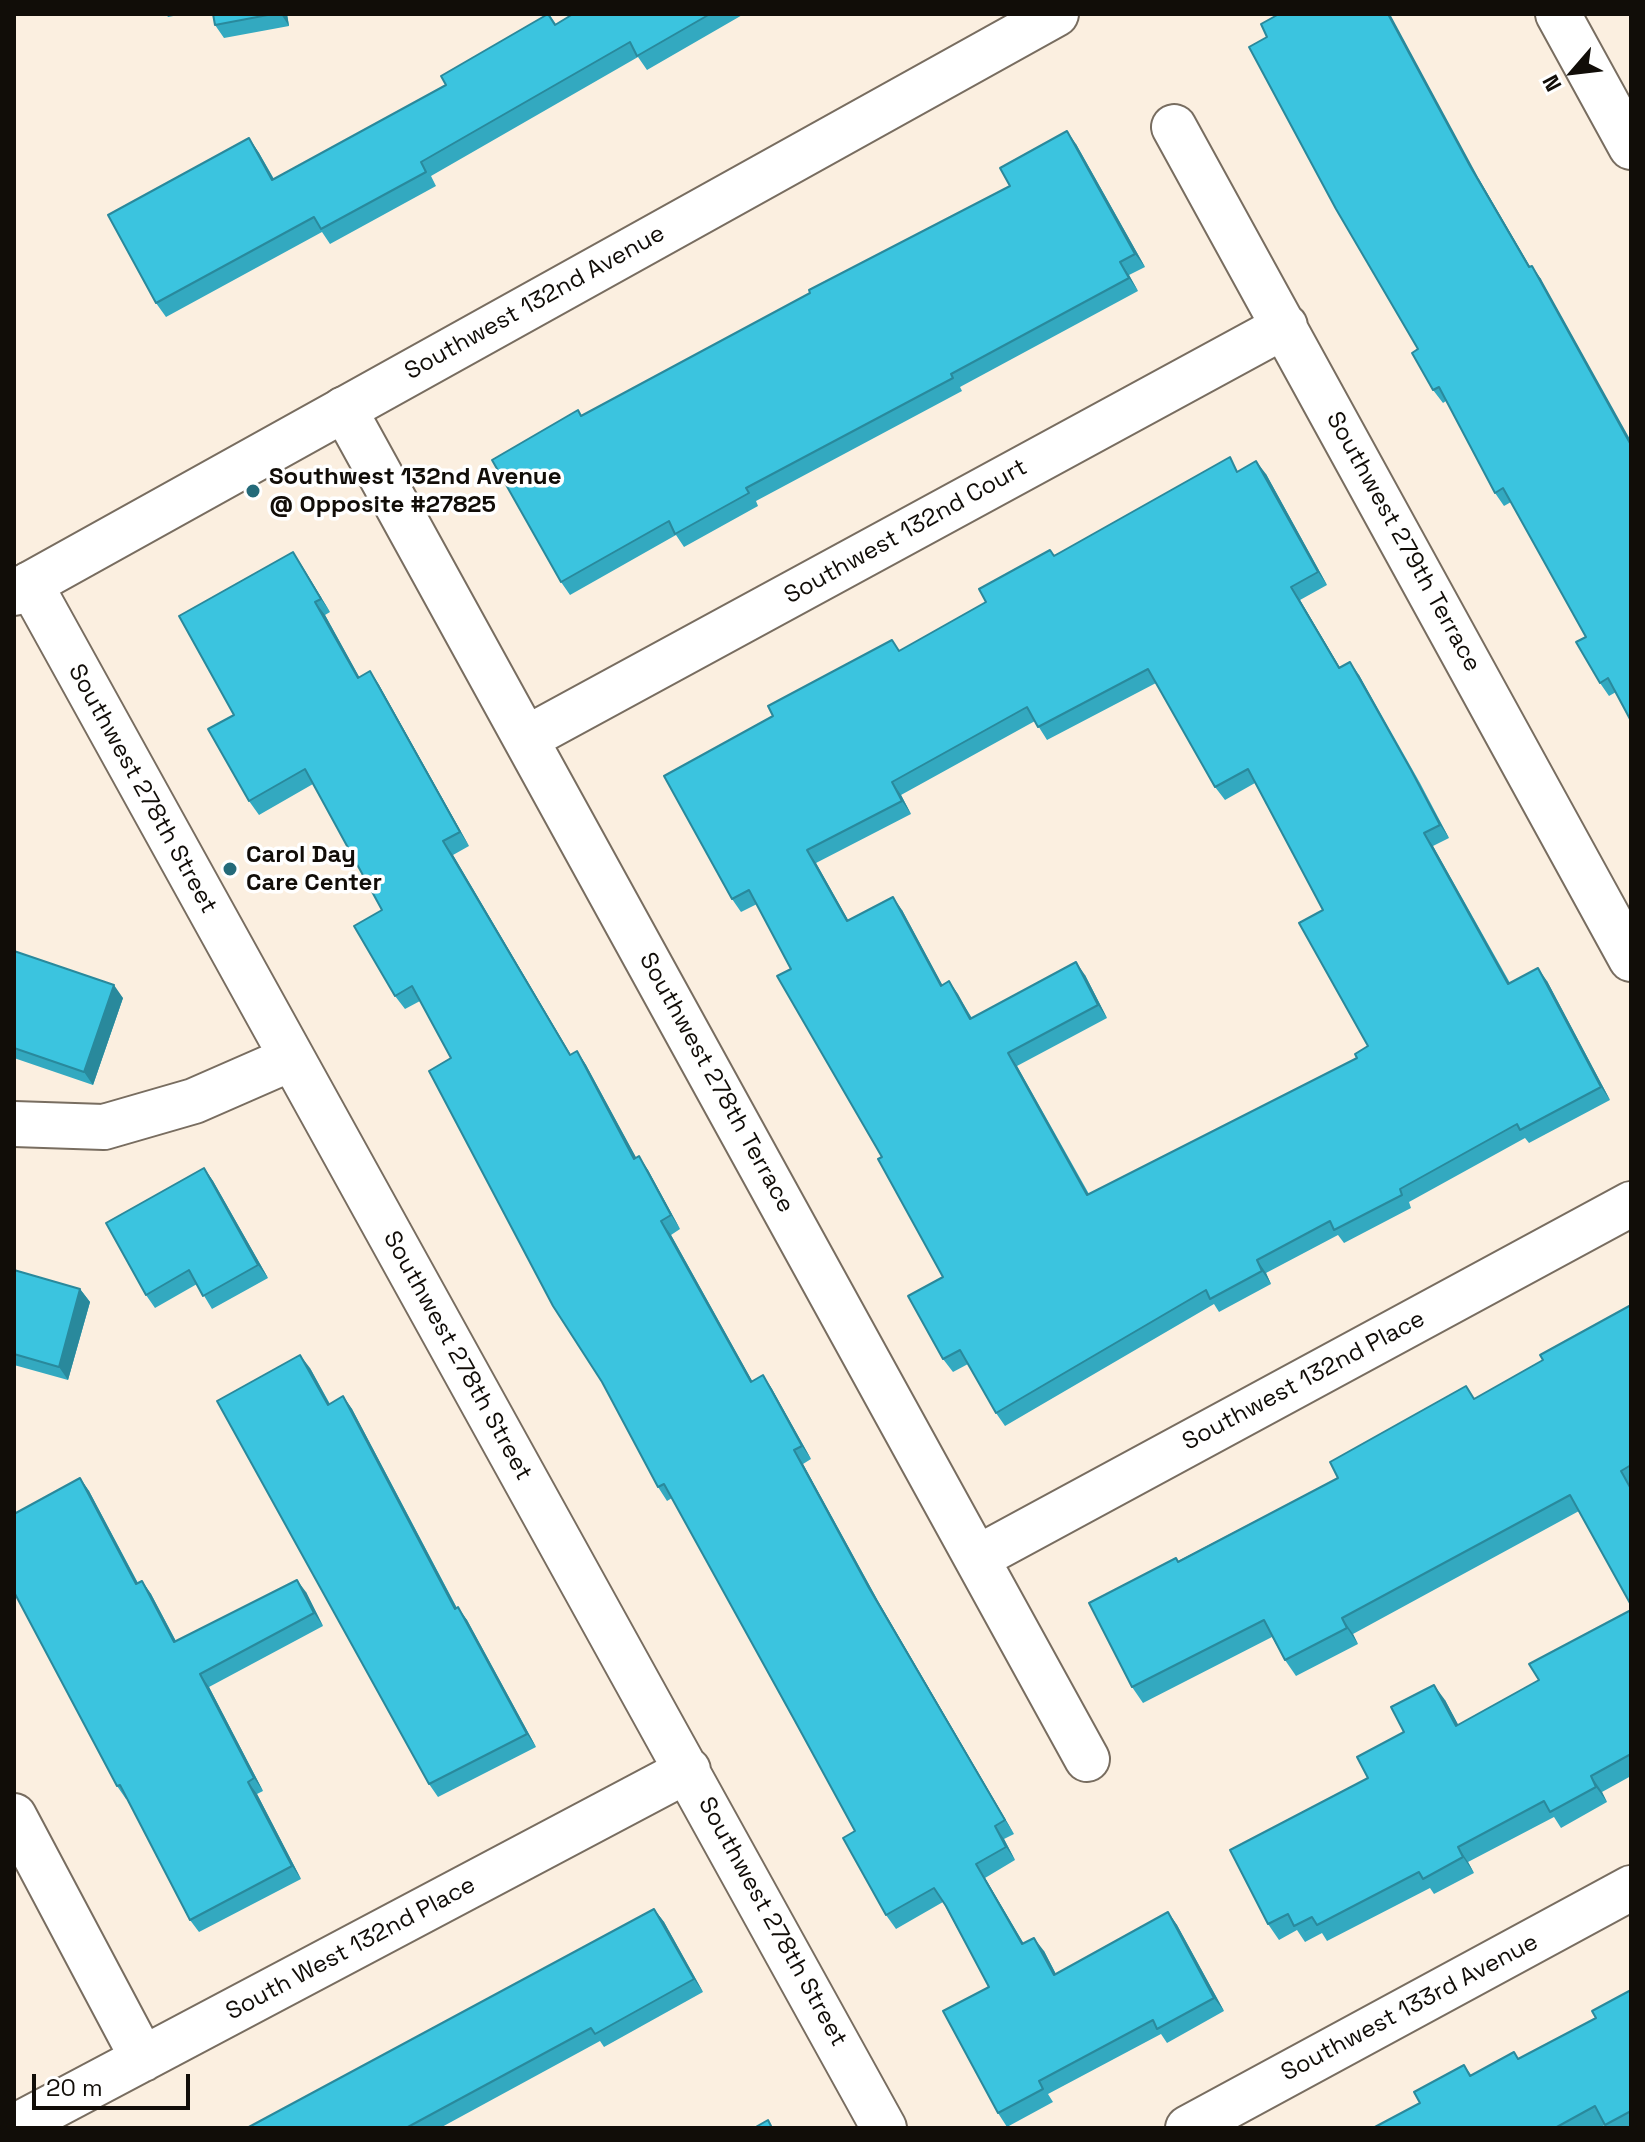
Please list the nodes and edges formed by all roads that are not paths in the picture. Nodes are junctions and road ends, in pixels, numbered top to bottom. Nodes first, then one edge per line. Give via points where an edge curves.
1 (1056, 14) edge
2 (1558, 14) edge
3 (1174, 127) dead end
4 (1631, 147) edge
5 (1285, 326) junction
6 (344, 409) junction
7 (22, 588) edge
8 (527, 738) junction
9 (1631, 959) edge
10 (290, 1059) junction
11 (14, 1124) edge
12 (1631, 1204) edge
13 (977, 1558) junction
14 (1087, 1759) dead end
15 (688, 1770) junction
16 (14, 1816) edge
17 (1631, 1888) edge
18 (143, 2059) junction
19 (14, 2127) edge
20 (884, 2128) edge
21 (1188, 2128) edge

1 - 6 street, Southwest 132nd Avenue
2 - 4 street
3 - 5 street, Southwest 279th Terrace
5 - 8 street, Southwest 132nd Court
5 - 9 street, Southwest 279th Terrace
6 - 7 street, Southwest 132nd Avenue
6 - 8 street, Southwest 278th Terrace
7 - 10 street, Southwest 278th Street
8 - 13 street, Southwest 278th Terrace
10 - 11 street via 194,1101 104,1127
10 - 15 street, Southwest 278th Street
12 - 13 street, Southwest 132nd Place
13 - 14 street, Southwest 278th Terrace
15 - 18 street, South West 132nd Place
15 - 20 street, Southwest 278th Street
16 - 18 street
17 - 21 street, Southwest 133rd Avenue
18 - 19 street, South West 132nd Place

